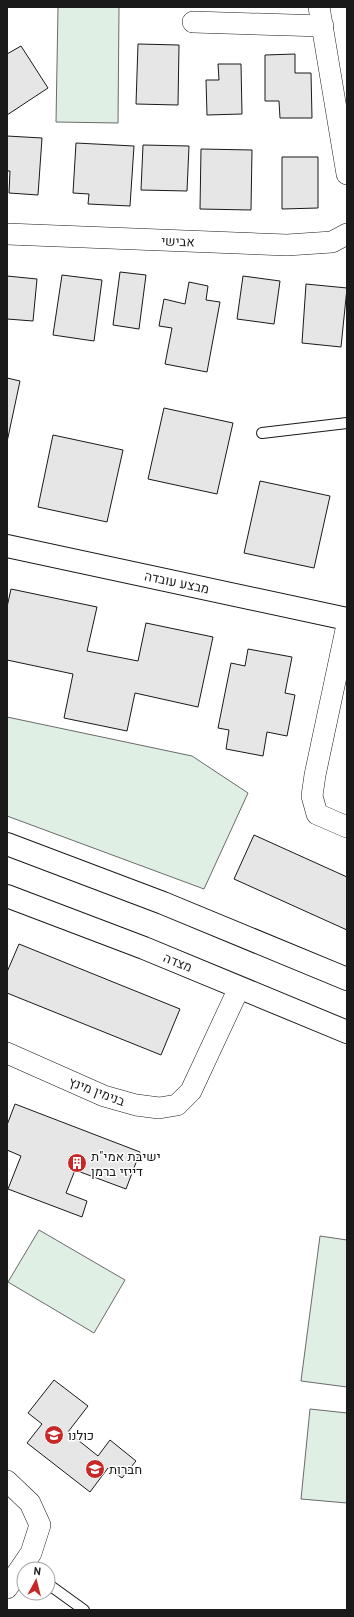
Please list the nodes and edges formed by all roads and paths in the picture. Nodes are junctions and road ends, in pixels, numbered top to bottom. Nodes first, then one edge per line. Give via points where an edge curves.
1 (321, 17) edge
2 (193, 22) dead end
3 (347, 174) edge
4 (7, 234) edge
5 (347, 234) edge
6 (347, 423) edge
7 (262, 433) dead end
8 (7, 546) edge
9 (347, 619) edge
10 (347, 625) edge
11 (347, 827) edge
12 (7, 844) edge
13 (7, 896) edge
14 (347, 979) edge
15 (239, 988) junction
16 (347, 1032) edge
17 (7, 1053) edge
18 (7, 1481) edge
19 (27, 1561) edge
20 (16, 1577) edge
21 (7, 1588) edge
22 (56, 1590) edge
23 (84, 1610) edge

1 - 2 street
1 - 3 street
4 - 5 street, אבישי via 287,245 332,242
6 - 7 lane
8 - 9 main road, מבצע עובדה
10 - 11 street via 312,796 317,814
12 - 14 main road via 163,903
13 - 15 main road, מצדה
15 - 16 main road, מצדה
15 - 17 street, בנימין מינץ via 192,1091 177,1105 159,1108 136,1106 104,1096
18 - 19 street via 30,1503 40,1525
20 - 21 street
22 - 23 lane

